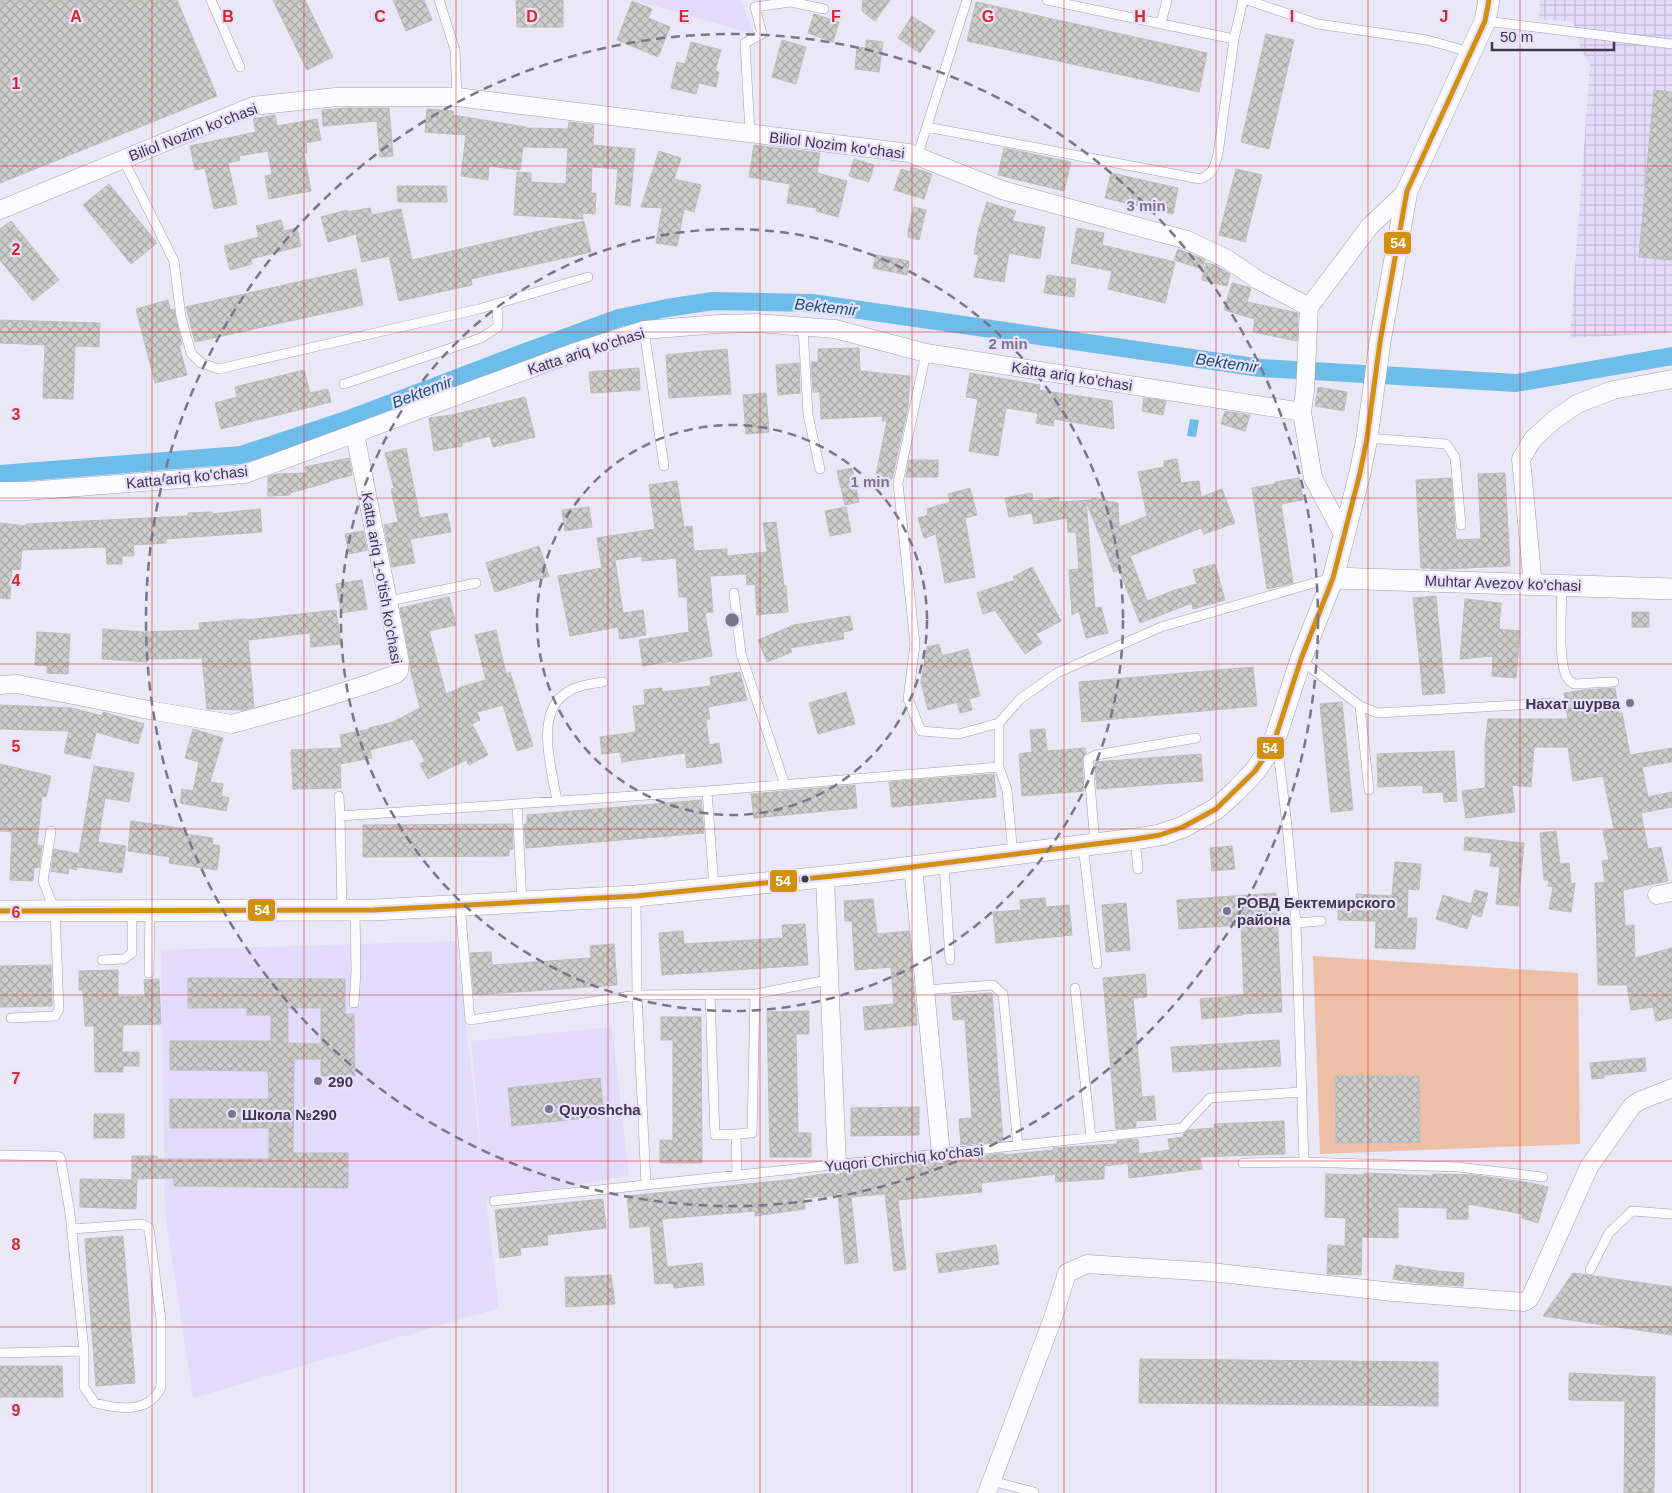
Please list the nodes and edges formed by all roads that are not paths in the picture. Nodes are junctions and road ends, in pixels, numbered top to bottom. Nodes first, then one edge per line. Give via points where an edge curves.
1 (212, 0) edge
2 (439, 0) edge
3 (967, 0) edge
4 (1047, 0) edge
5 (1167, 0) edge
6 (1243, 0) edge
7 (1247, 0) edge
8 (1489, 0) edge
9 (824, 9) dead end
10 (1485, 21) junction
11 (1161, 23) junction
12 (1234, 39) junction
13 (1672, 44) edge
14 (1471, 52) junction
15 (240, 67) dead end
16 (457, 97) junction
17 (927, 127) junction
18 (750, 133) junction
19 (918, 157) junction
20 (123, 159) junction
21 (1406, 191) junction
22 (0, 210) edge
23 (588, 277) dead end
24 (497, 303) junction
25 (1309, 306) junction
26 (803, 327) junction
27 (644, 330) junction
28 (926, 353) junction
29 (1672, 379) edge
30 (344, 384) dead end
31 (1302, 412) junction
32 (355, 434) junction
33 (1367, 438) junction
34 (664, 466) dead end
35 (820, 469) dead end
36 (0, 491) edge
37 (1461, 525) dead end
38 (1344, 536) junction
39 (1333, 578) junction
40 (476, 583) dead end
41 (1533, 584) junction
42 (1562, 585) junction
43 (1672, 589) edge
44 (734, 594) dead end
45 (389, 601) junction
46 (1301, 660) junction
47 (603, 682) dead end
48 (1614, 682) dead end
49 (0, 685) edge
50 (1552, 703) dead end
51 (1360, 706) junction
52 (999, 723) junction
53 (1276, 736) junction
54 (1196, 738) dead end
55 (999, 767) junction
56 (785, 784) junction
57 (1369, 790) dead end
58 (707, 791) junction
59 (339, 796) dead end
60 (557, 801) junction
61 (517, 804) junction
62 (340, 816) junction
63 (51, 831) dead end
64 (1135, 839) junction
65 (1089, 845) junction
66 (1014, 855) junction
67 (944, 862) junction
68 (913, 866) junction
69 (1138, 869) dead end
70 (824, 877) junction
71 (714, 888) junction
72 (636, 896) junction
73 (522, 902) junction
74 (460, 905) junction
75 (348, 910) junction
76 (0, 911) edge
77 (141, 911) junction
78 (55, 912) junction
79 (1321, 921) dead end
80 (1296, 923) junction
81 (102, 960) dead end
82 (950, 960) dead end
83 (1097, 964) dead end
84 (149, 973) dead end
85 (828, 980) junction
86 (1076, 988) dead end
87 (925, 990) junction
88 (755, 994) junction
89 (637, 995) junction
90 (710, 996) junction
91 (354, 1003) dead end
92 (11, 1018) dead end
93 (1672, 1088) edge
94 (1302, 1092) junction
95 (736, 1134) junction
96 (1091, 1138) junction
97 (1018, 1146) junction
98 (941, 1154) junction
99 (0, 1156) edge
100 (1304, 1162) junction
101 (1243, 1163) dead end
102 (837, 1165) junction
103 (737, 1176) junction
104 (1542, 1177) dead end
105 (646, 1185) junction
106 (494, 1201) dead end
107 (1672, 1214) edge
108 (72, 1230) junction
109 (1590, 1270) dead end
110 (84, 1351) junction
111 (0, 1353) edge
112 (990, 1487) edge
113 (1034, 1492) dead end

1 - 15 lane
2 - 16 lane via 455,50
3 - 17 lane
4 - 11 lane
5 - 11 lane
6 - 12 lane
7 - 14 lane via 1318,24 1426,40
8 - 10 street
9 - 18 lane via 791,2 755,7 762,34 745,43
10 - 13 lane
10 - 14 street
11 - 12 lane
12 - 17 lane via 1218,154 1213,170 1200,179
14 - 21 street
16 - 18 street, Biliol Nozim ko'chasi
16 - 20 street, Biliol Nozim ko'chasi via 336,97 253,106
17 - 19 lane
18 - 19 street, Biliol Nozim ko'chasi via 909,153
19 - 25 street, Biliol Nozim ko'chasi via 1002,190 1187,240 1228,259 1258,280
20 - 22 street, Biliol Nozim ko'chasi
20 - 24 lane via 174,261 181,317 191,352 201,363 219,369
21 - 25 street via 1370,226
21 - 33 street
23 - 24 lane
24 - 30 lane via 498,327 481,338
25 - 31 street
26 - 27 street, Katta ariq ko'chasi via 756,323
26 - 28 street, Katta ariq ko'chasi via 835,329
26 - 35 lane via 808,415
27 - 32 street, Katta ariq ko'chasi via 578,351
27 - 34 lane
28 - 31 street, Katta ariq ko'chasi
28 - 52 lane via 898,483 916,644 908,699 921,731 959,734
29 - 41 street via 1613,390 1577,404 1534,439 1521,458
31 - 38 street via 1313,478
32 - 36 street, Katta ariq ko'chasi via 245,474
32 - 45 street, Katta ariq 1-o'tish ko'chasi
33 - 37 lane via 1446,444 1455,457
33 - 38 street
38 - 39 street
39 - 41 street, Muhtar Avezov ko'chasi
39 - 46 street
39 - 52 lane via 1161,627 1057,673 1020,699
40 - 45 lane
41 - 42 street, Muhtar Avezov ko'chasi
42 - 43 street, Muhtar Avezov ko'chasi
42 - 48 lane via 1561,637 1567,678 1574,684
44 - 56 lane via 741,654
45 - 49 street, Katta ariq 1-o'tish ko'chasi via 400,662 396,674 232,724 17,684
46 - 51 lane
46 - 53 street
47 - 60 lane via 566,692 553,705 546,737
50 - 51 lane via 1378,713
51 - 57 lane
52 - 55 lane
53 - 64 street via 1255,771 1216,809 1183,827
53 - 80 lane
54 - 65 lane via 1088,759
55 - 56 lane
55 - 66 lane via 1007,790
56 - 58 lane
58 - 60 lane
58 - 71 lane
59 - 62 lane
60 - 61 lane
61 - 62 lane
61 - 73 lane
62 - 75 lane
63 - 78 lane via 43,881
64 - 65 street
64 - 69 lane
65 - 66 street
65 - 83 lane
66 - 67 street
67 - 68 street
67 - 82 lane
68 - 70 street
68 - 87 street
70 - 71 street
70 - 85 street
71 - 72 street
72 - 73 street
72 - 89 lane
73 - 74 street
74 - 75 street
74 - 89 lane via 470,1020
75 - 77 street
75 - 91 lane via 356,971
76 - 78 street
77 - 78 street
77 - 81 lane via 132,953 124,960
77 - 84 lane
78 - 92 lane via 60,1009 55,1016
79 - 80 lane
80 - 94 lane
85 - 88 lane
85 - 102 street
86 - 96 lane
87 - 97 lane via 993,985 1003,994
87 - 98 street
88 - 90 lane
88 - 95 lane via 752,1133
89 - 90 lane
89 - 105 lane
90 - 95 lane via 715,1135
93 - 112 street via 1632,1106 1589,1167 1532,1294 1524,1302 1393,1292 1211,1272 1087,1264 1070,1272 1064,1277 1053,1318
94 - 96 lane, Yuqori Chirchiq ko'chasi via 1210,1098 1182,1128
94 - 100 lane
95 - 103 lane
96 - 97 lane, Yuqori Chirchiq ko'chasi
97 - 98 lane, Yuqori Chirchiq ko'chasi
98 - 102 lane, Yuqori Chirchiq ko'chasi
99 - 108 lane via 60,1157
100 - 101 lane
100 - 104 lane via 1458,1167
102 - 103 lane, Yuqori Chirchiq ko'chasi
103 - 105 lane, Yuqori Chirchiq ko'chasi
105 - 106 lane, Yuqori Chirchiq ko'chasi
107 - 109 lane via 1632,1210 1609,1233
108 - 110 lane
108 - 110 lane via 142,1224 149,1228 161,1320 161,1387 157,1396 144,1405 118,1409 95,1403 84,1387
110 - 111 lane
112 - 113 lane

